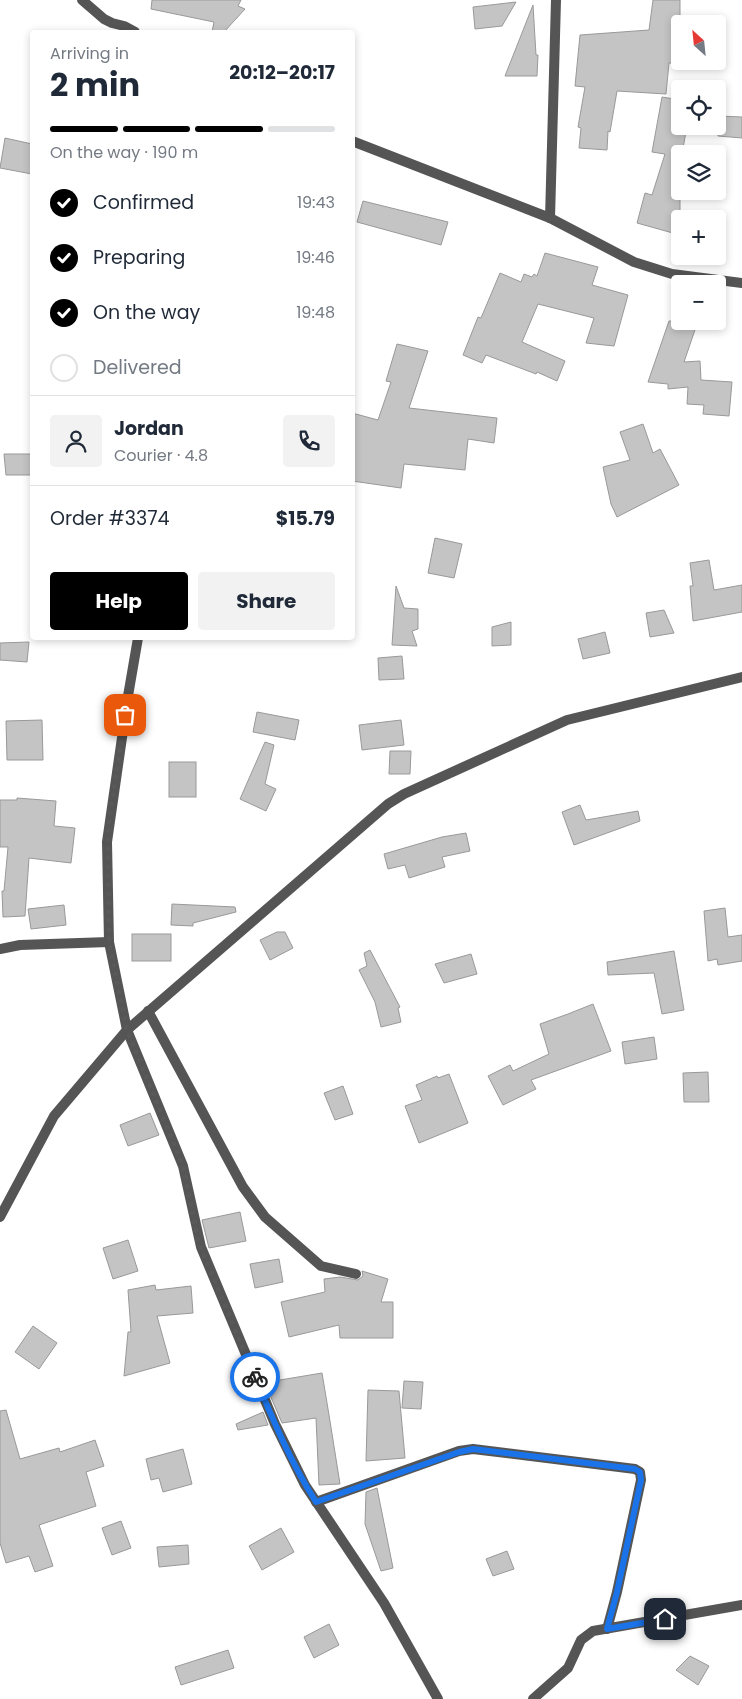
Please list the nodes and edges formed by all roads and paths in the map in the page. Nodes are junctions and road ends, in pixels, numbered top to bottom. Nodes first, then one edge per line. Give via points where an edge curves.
1 (82, 0) edge
2 (556, 0) edge
3 (131, 30) edge
4 (355, 142) edge
5 (550, 218) junction
6 (742, 283) edge
7 (138, 640) edge
8 (742, 677) edge
9 (109, 942) junction
10 (0, 949) edge
11 (148, 1011) junction
12 (127, 1030) junction
13 (0, 1218) edge
14 (356, 1274) dead end
15 (316, 1502) junction
16 (742, 1605) edge
17 (607, 1629) junction
18 (438, 1699) edge
19 (534, 1699) edge

1 - 3 street via 112,24
2 - 5 street
4 - 5 street
5 - 6 street via 634,262 672,274
7 - 9 street via 108,828
8 - 11 street via 567,720 404,794 377,812
9 - 10 street via 20,945
9 - 12 street
11 - 12 street
11 - 14 street via 243,1187 265,1217 321,1266
12 - 13 street via 54,1116
12 - 15 street via 183,1166 201,1247 275,1424
15 - 17 street via 473,1449 635,1469 640,1472 641,1480
15 - 18 street via 384,1603
16 - 17 street
17 - 19 street via 587,1634 568,1668

